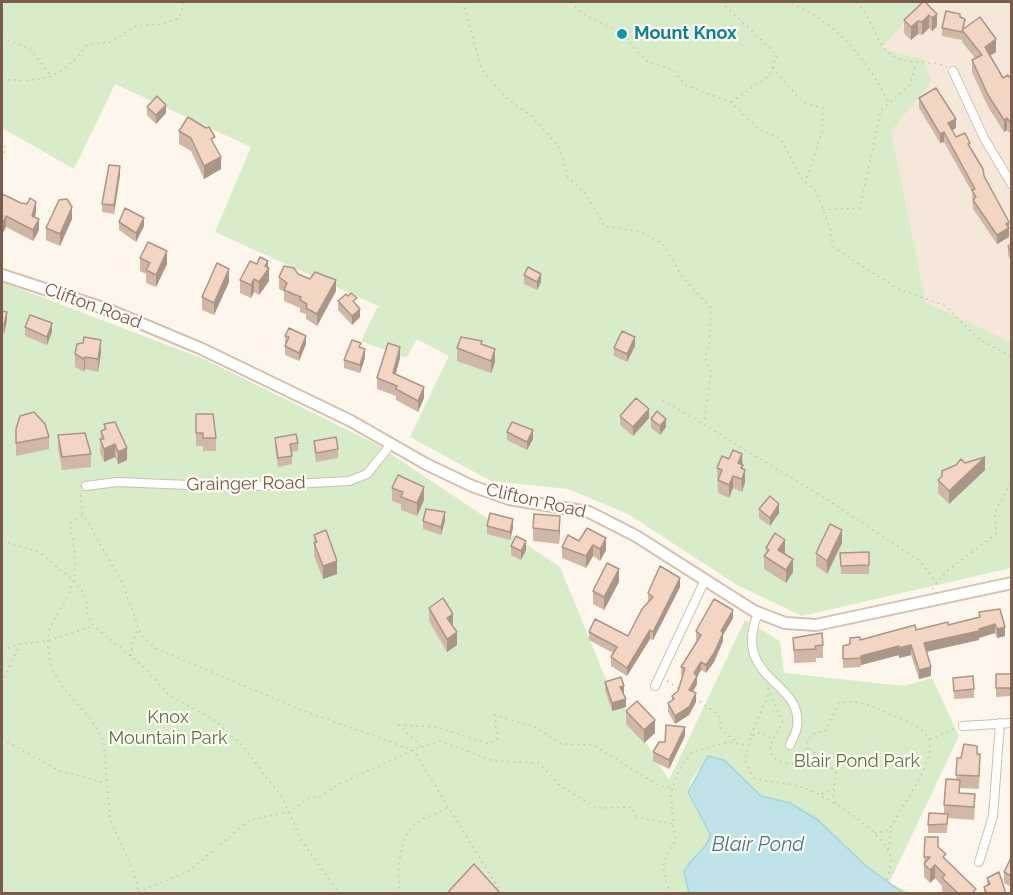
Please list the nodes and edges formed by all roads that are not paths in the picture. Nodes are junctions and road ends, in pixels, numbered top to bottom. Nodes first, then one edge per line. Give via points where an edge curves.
1 (954, 71) road end
2 (1011, 185) edge
3 (2, 275) edge
4 (391, 444) junction
5 (86, 486) road end
6 (705, 580) junction
7 (1011, 583) edge
8 (758, 613) junction
9 (656, 686) dead end
10 (1000, 723) junction
11 (1011, 723) edge
12 (963, 726) road end
13 (790, 745) dead end
14 (979, 862) dead end

1 - 2 street via 984,138
3 - 4 main road, Clifton Road via 109,310 202,349
4 - 5 street, Grainger Road via 367,474 349,481 237,487 117,482
4 - 6 main road, Clifton Road via 490,493 590,512
6 - 8 main road, Clifton Road
6 - 9 street
7 - 8 main road, Clifton Road via 816,625 784,623
8 - 13 street via 750,633 752,651 795,712 797,727
10 - 11 street
10 - 12 street
10 - 14 street via 993,816

